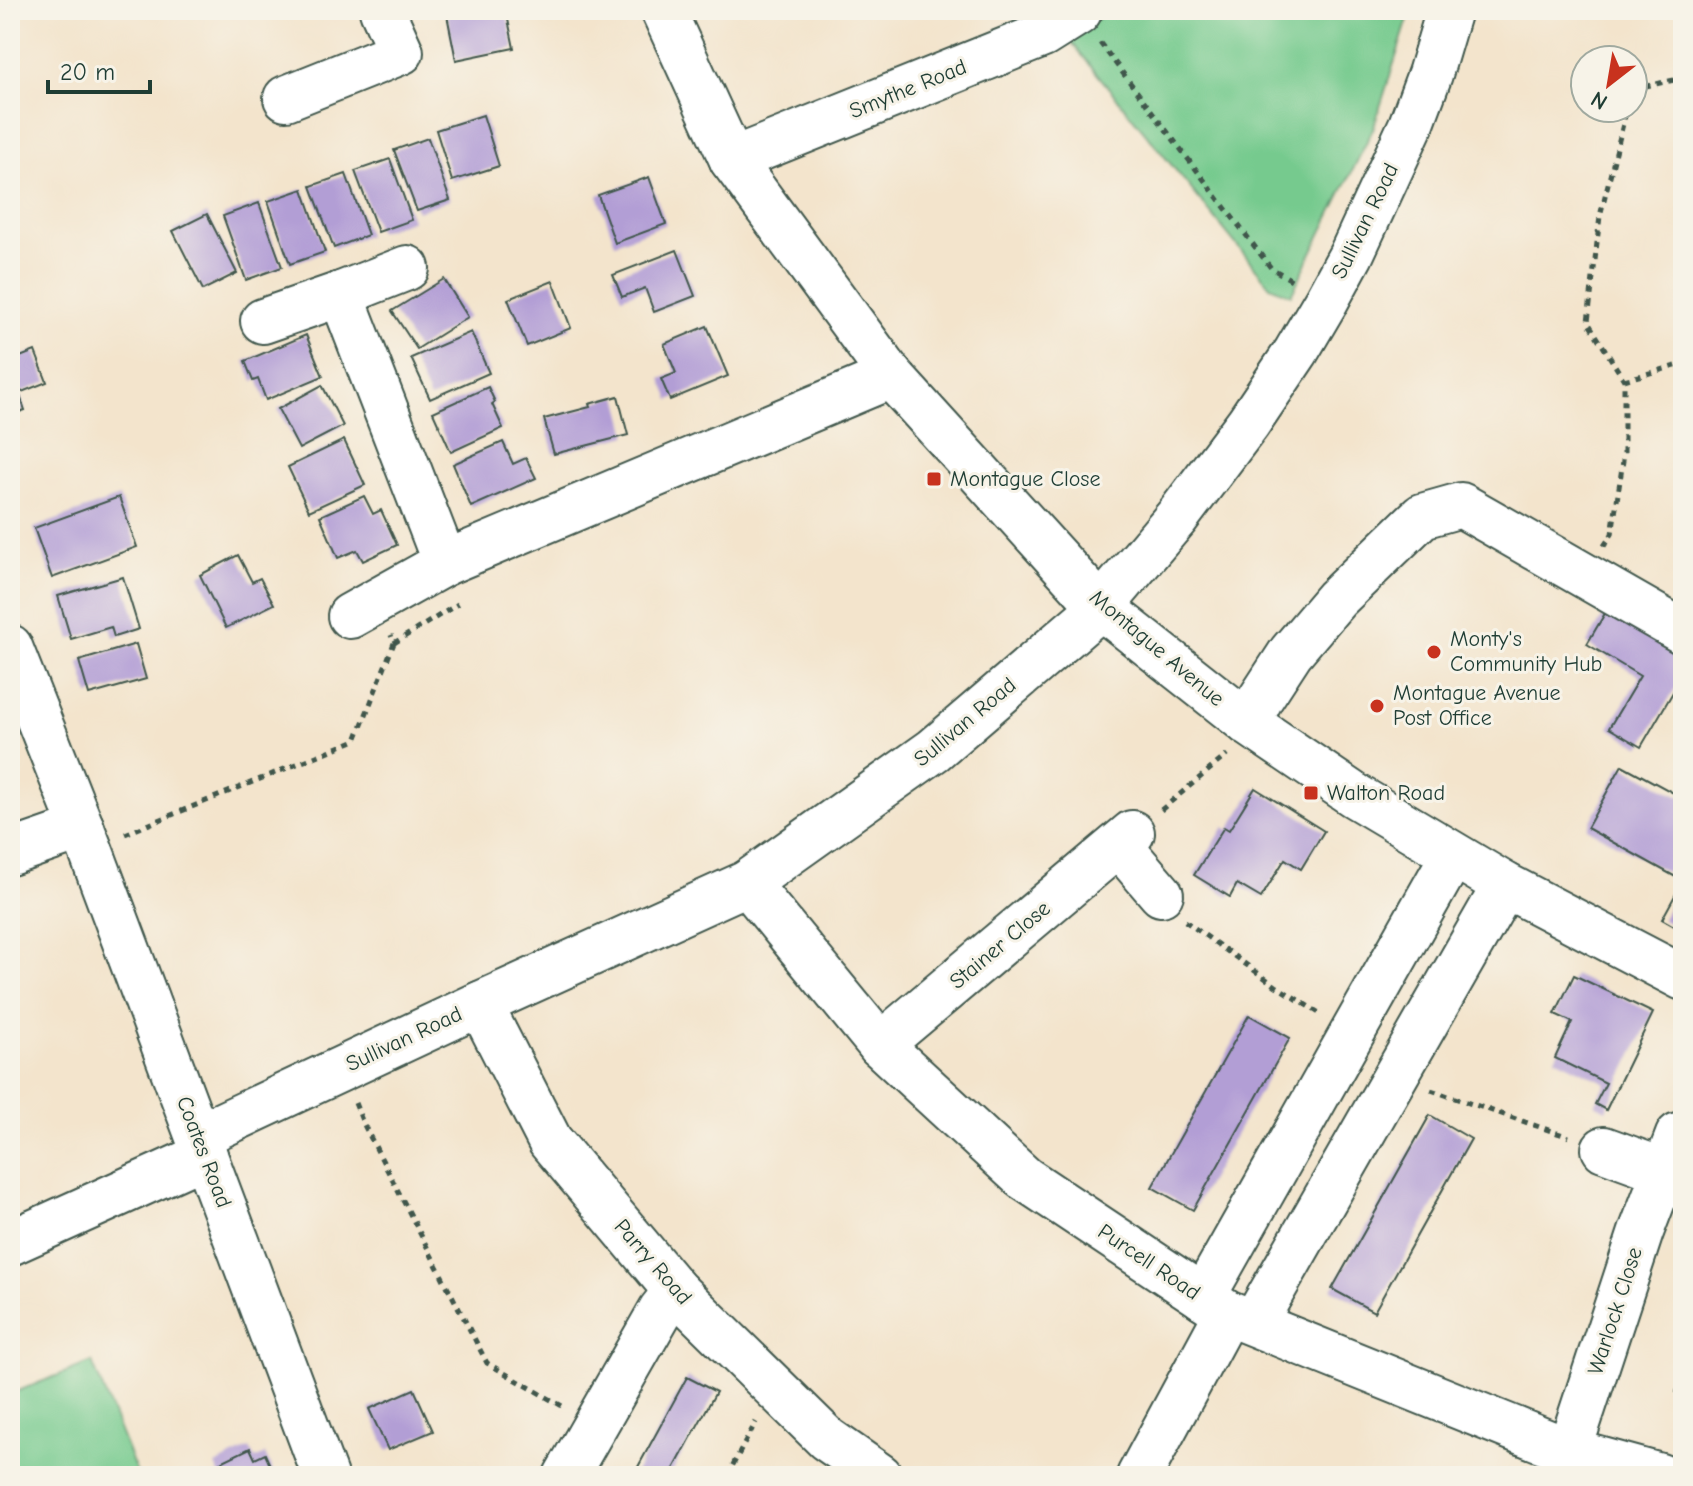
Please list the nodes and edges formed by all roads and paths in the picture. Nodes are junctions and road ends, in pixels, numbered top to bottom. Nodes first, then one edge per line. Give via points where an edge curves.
1 (382, 10) edge
2 (663, 10) edge
3 (1449, 10) edge
4 (1079, 12) edge
5 (1683, 78) edge
6 (1649, 85) edge
7 (286, 98) dead end
8 (1623, 124) edge
9 (732, 160) junction
10 (407, 268) dead end
11 (341, 294) junction
12 (1326, 301) junction
13 (263, 321) dead end
14 (1683, 364) edge
15 (891, 376) junction
16 (1624, 380) junction
17 (445, 563) junction
18 (1584, 574) junction
19 (1101, 607) junction
20 (363, 608) joint
21 (1683, 632) edge
22 (10, 647) edge
23 (1253, 727) junction
24 (86, 838) junction
25 (1126, 839) junction
26 (10, 853) edge
27 (1453, 855) junction
28 (747, 883) junction
29 (1505, 885) junction
30 (1161, 894) joint
31 (1683, 978) edge
32 (480, 1004) junction
33 (1351, 1034) junction
34 (880, 1045) junction
35 (341, 1069) junction
36 (1395, 1077) junction
37 (202, 1146) junction
38 (1604, 1149) joint
39 (10, 1243) edge
40 (676, 1291) junction
41 (1228, 1311) junction
42 (779, 1394) junction
43 (595, 1425) junction
44 (1569, 1451) junction
45 (325, 1476) edge
46 (566, 1476) edge
47 (727, 1476) edge
48 (880, 1476) edge
49 (1139, 1476) edge
50 (1660, 1476) edge

1 - 7 street via 401,52
2 - 9 street, Montague Avenue
3 - 12 street, Sullivan Road via 1411,125
4 - 9 street, Smythe Road via 1043,35
4 - 12 path via 1271,268
5 - 6 path
8 - 16 path via 1600,216 1588,322
9 - 15 street, Montague Avenue
10 - 11 street
11 - 13 street
11 - 17 street
12 - 19 street, Sullivan Road via 1248,423
14 - 16 path
15 - 17 street
15 - 19 street, Montague Avenue
16 - 18 path via 1624,454 1612,534
17 - 20 street
18 - 21 street
18 - 23 street via 1461,505 1422,516 1300,641 1261,698
19 - 23 street, Montague Avenue
19 - 28 street, Sullivan Road via 934,750
20 - 24 path via 394,643 356,740
22 - 24 street, Coates Road
23 - 25 path
23 - 27 street, Montague Avenue
24 - 26 street
24 - 37 street, Coates Road
25 - 30 street
25 - 34 street, Stainer Close
27 - 29 street, Montague Avenue
27 - 33 street
28 - 32 street, Sullivan Road
28 - 34 street, Purcell Road
29 - 31 street, Montague Avenue
29 - 36 street
30 - 33 path via 1178,916
32 - 35 street, Sullivan Road
32 - 40 street, Parry Road via 550,1141
33 - 41 street
34 - 41 street, Purcell Road via 1024,1178
35 - 37 street, Sullivan Road
35 - 43 path via 363,1123 487,1363
36 - 38 path
36 - 41 street
37 - 39 street, Sullivan Road
37 - 45 street, Coates Road
38 - 44 street, Warlock Close via 1671,1153
40 - 42 street, Parry Road
40 - 43 street
41 - 44 street, Purcell Road
41 - 49 street
42 - 47 path via 762,1411
42 - 48 street, Parry Road via 827,1439
43 - 46 street
44 - 50 street, Purcell Road

